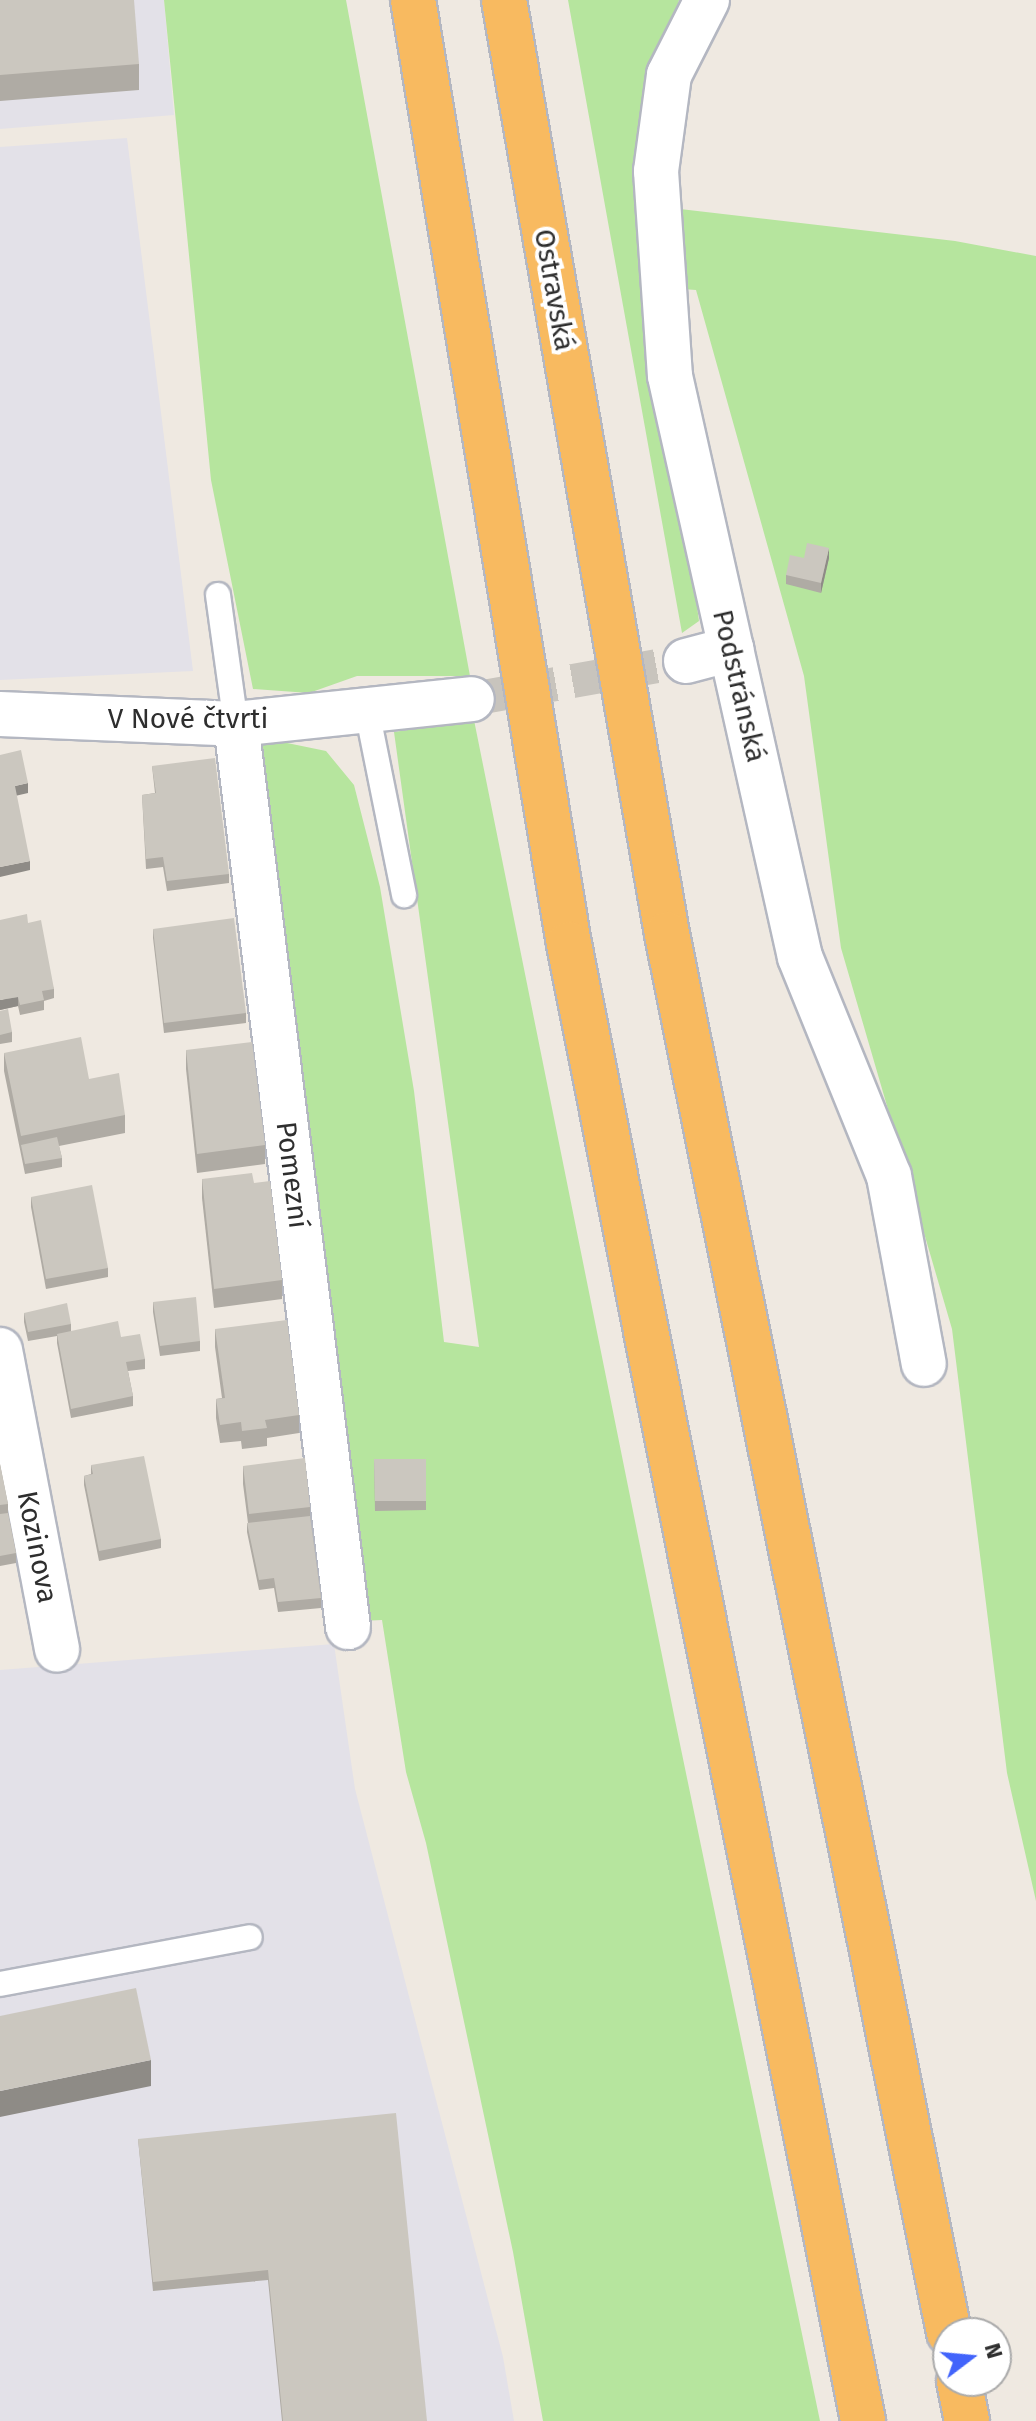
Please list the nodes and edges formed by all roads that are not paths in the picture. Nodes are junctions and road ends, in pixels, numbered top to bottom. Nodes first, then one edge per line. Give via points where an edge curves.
1 (413, 0) edge
2 (504, 0) edge
3 (707, 0) edge
4 (218, 595) dead end
5 (731, 649) junction
6 (686, 661) tunnel mouth
7 (472, 699) tunnel mouth
8 (367, 711) junction
9 (0, 714) edge
10 (236, 724) junction
11 (404, 895) dead end
12 (0, 1350) edge
13 (924, 1364) dead end
14 (348, 1627) dead end
15 (57, 1650) dead end
16 (250, 1937) dead end
17 (0, 1984) edge
18 (946, 2317) edge
19 (962, 2397) edge
20 (863, 2421) edge
21 (967, 2421) edge

1 - 20 highway via 569,944
2 - 18 highway, Ostravská via 670,950
3 - 5 street, Podstránská via 669,75 656,171 670,376
4 - 10 lane
5 - 6 street
5 - 13 street, Podstránská via 800,957 889,1176
7 - 8 street, V Nové čtvrti
8 - 10 street, V Nové čtvrti
8 - 11 lane
9 - 10 street, V Nové čtvrti
10 - 14 street, Pomezní
12 - 15 street, Kozinova
16 - 17 lane
19 - 21 highway

